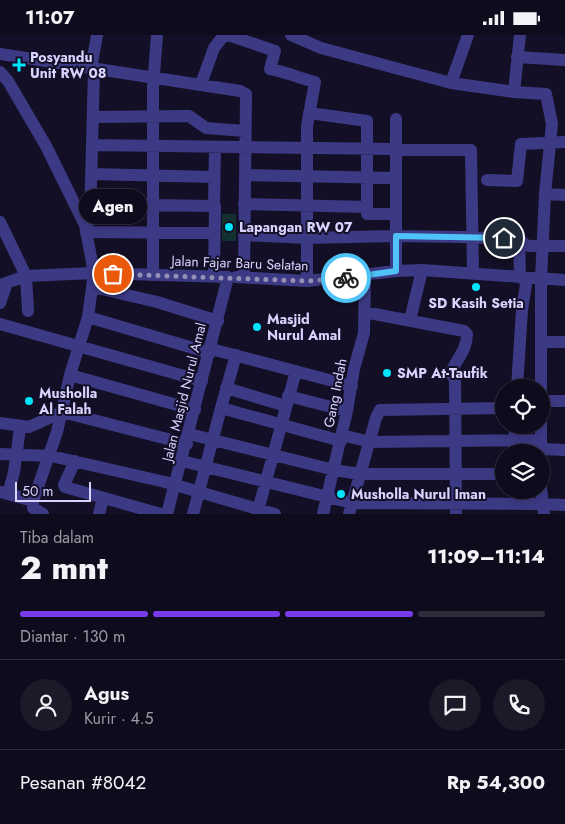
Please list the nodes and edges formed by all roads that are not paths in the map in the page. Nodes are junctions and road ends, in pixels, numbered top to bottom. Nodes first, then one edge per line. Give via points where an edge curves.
1 (97, 35) edge
2 (157, 35) edge
3 (224, 35) edge
4 (228, 35) edge
5 (291, 35) edge
6 (468, 35) edge
7 (520, 35) edge
8 (315, 41) edge
9 (0, 54) edge
10 (517, 57) junction
11 (565, 60) edge
12 (92, 69) junction
13 (0, 72) edge
14 (154, 79) junction
15 (451, 83) junction
16 (201, 85) junction
17 (514, 92) junction
18 (309, 113) junction
19 (94, 117) junction
20 (153, 117) junction
21 (396, 119) dead end
22 (245, 131) junction
23 (552, 143) junction
24 (565, 143) edge
25 (92, 145) junction
26 (153, 145) junction
27 (245, 146) junction
28 (215, 147) junction
29 (307, 148) junction
30 (397, 149) junction
31 (367, 150) junction
32 (91, 175) junction
33 (152, 175) junction
34 (245, 175) junction
35 (214, 177) junction
36 (306, 177) junction
37 (366, 178) junction
38 (396, 178) junction
39 (487, 180) dead end
40 (545, 194) junction
41 (565, 195) edge
42 (244, 204) junction
43 (91, 205) junction
44 (152, 205) junction
45 (306, 205) junction
46 (214, 206) junction
47 (368, 207) junction
48 (396, 214) junction
49 (0, 222) edge
50 (85, 228) junction
51 (214, 233) junction
52 (153, 234) junction
53 (244, 235) junction
54 (396, 236) junction
55 (473, 237) junction
56 (306, 238) junction
57 (519, 238) junction
58 (544, 246) junction
59 (565, 246) edge
60 (422, 270) junction
61 (396, 271) junction
62 (473, 272) junction
63 (94, 273) junction
64 (153, 275) junction
65 (26, 276) junction
66 (214, 276) junction
67 (365, 276) junction
68 (228, 277) junction
69 (244, 277) junction
70 (523, 278) junction
71 (541, 280) junction
72 (565, 280) edge
73 (307, 281) junction
74 (4, 284) edge
75 (93, 287) junction
76 (0, 303) edge
77 (28, 311) dead end
78 (364, 312) junction
79 (88, 317) junction
80 (410, 320) junction
81 (218, 321) junction
82 (0, 324) edge
83 (541, 342) junction
84 (565, 342) edge
85 (78, 345) junction
86 (210, 351) junction
87 (236, 355) junction
88 (296, 371) junction
89 (70, 375) junction
90 (517, 379) edge
91 (542, 379) edge
92 (202, 381) junction
93 (352, 386) junction
94 (226, 388) junction
95 (287, 401) junction
96 (550, 401) edge
97 (565, 401) edge
98 (221, 408) junction
99 (495, 408) edge
100 (455, 409) junction
101 (196, 410) junction
102 (347, 411) junction
103 (62, 412) junction
104 (0, 423) edge
105 (280, 425) junction
106 (20, 427) junction
107 (342, 438) junction
108 (188, 439) junction
109 (212, 440) junction
110 (454, 441) junction
111 (370, 442) junction
112 (495, 445) edge
113 (550, 448) edge
114 (565, 450) edge
115 (0, 453) edge
116 (16, 455) junction
117 (272, 455) junction
118 (51, 456) junction
119 (75, 461) junction
120 (182, 461) junction
121 (205, 466) junction
122 (334, 470) junction
123 (454, 473) junction
124 (360, 474) junction
125 (495, 474) edge
126 (266, 482) junction
127 (175, 486) junction
128 (198, 492) junction
129 (4, 493) edge
130 (328, 497) junction
131 (104, 499) junction
132 (499, 499) edge
133 (521, 499) edge
134 (33, 501) junction
135 (565, 505) edge
136 (541, 507) edge
137 (455, 508) edge
138 (351, 509) edge
139 (257, 511) edge
140 (44, 514) edge
141 (99, 514) edge
142 (161, 514) edge
143 (167, 514) edge
144 (193, 514) edge
145 (275, 514) edge
146 (323, 514) edge

1 - 12 street
2 - 14 street
3 - 16 street via 214,48
4 - 18 street via 275,51 270,69 315,82
5 - 8 street
6 - 15 street
7 - 10 street
8 - 15 street
9 - 12 street
10 - 11 street
10 - 17 street
12 - 14 street
12 - 19 street
13 - 50 street via 46,146
14 - 16 street
14 - 20 street
15 - 17 street
16 - 22 street via 246,94
17 - 23 street via 546,94
18 - 29 street
18 - 31 street via 368,121
19 - 20 street
19 - 25 street
20 - 22 street via 189,116 206,128
20 - 26 street
21 - 30 street
22 - 27 street
23 - 24 street
23 - 39 street via 521,144 517,181
23 - 40 street
25 - 26 street
25 - 32 street
26 - 28 street
26 - 33 street
27 - 28 street
27 - 29 street
27 - 34 street
28 - 35 street
29 - 31 street
29 - 36 street
30 - 31 street
30 - 38 street
30 - 55 street via 471,150
31 - 37 street
32 - 33 street
32 - 43 street
33 - 35 street
33 - 44 street
34 - 36 street
34 - 42 street
35 - 46 street
36 - 37 street
36 - 45 street
37 - 38 street
37 - 47 street
38 - 48 street
40 - 41 street
40 - 58 street
42 - 45 street
42 - 53 street
43 - 44 street
43 - 50 street via 90,220
44 - 46 street
44 - 52 street
45 - 47 street
45 - 56 street
46 - 51 street
47 - 48 street via 368,214
48 - 54 street
49 - 65 street
50 - 52 street
50 - 63 street
51 - 52 street
51 - 66 street
52 - 64 street
53 - 56 street
53 - 69 street
54 - 55 street
54 - 56 street
54 - 61 street
55 - 57 street
55 - 62 street
56 - 73 street
57 - 58 street via 525,245
57 - 70 street
58 - 59 street
58 - 71 street
60 - 61 street, Jalan Fajar Baru Selatan
60 - 62 street, Jalan Fajar Baru Selatan
60 - 80 street
61 - 67 street, Jalan Fajar Baru Selatan
62 - 70 street, Jalan Fajar Baru Selatan
63 - 64 street, Jalan Fajar Baru Selatan
63 - 65 street, Jalan Fajar Baru Selatan
63 - 75 street
64 - 66 street, Jalan Fajar Baru Selatan
65 - 74 street, Jalan Fajar Baru Selatan
65 - 77 street
66 - 68 street, Jalan Fajar Baru Selatan
67 - 73 street, Jalan Fajar Baru Selatan
67 - 78 street, Gang Indah
68 - 69 street, Jalan Fajar Baru Selatan
68 - 81 street, Jalan Masjid Nurul Amal
69 - 73 street, Jalan Fajar Baru Selatan
70 - 71 street, Jalan Fajar Baru Selatan
70 - 90 street
71 - 72 street, Jalan Fajar Baru Selatan
71 - 83 street
74 - 76 street
75 - 79 street
75 - 81 street
78 - 80 street
78 - 93 street, Gang Indah via 364,333
79 - 85 street
79 - 86 street
80 - 100 street via 468,334 462,356 450,373 455,379
81 - 86 street, Jalan Masjid Nurul Amal
82 - 85 street
83 - 84 street
83 - 91 street
85 - 89 street
85 - 92 street
86 - 87 street
86 - 92 street, Jalan Masjid Nurul Amal
87 - 88 street
87 - 94 street
88 - 93 street
88 - 95 street
89 - 101 street
89 - 103 street
92 - 101 street, Jalan Masjid Nurul Amal
93 - 102 street, Gang Indah
94 - 95 street
94 - 98 street
95 - 102 street
95 - 105 street
96 - 97 street
98 - 105 street
98 - 109 street
99 - 100 street
100 - 110 street
100 - 111 street via 380,411
101 - 108 street, Jalan Masjid Nurul Amal
102 - 107 street, Gang Indah
103 - 106 street via 37,425
103 - 108 street
103 - 118 street
104 - 106 street
105 - 107 street
105 - 117 street
106 - 116 street
107 - 111 street
107 - 122 street, Gang Indah
108 - 109 street
108 - 120 street, Jalan Masjid Nurul Amal
109 - 117 street
109 - 121 street
110 - 111 street
110 - 112 street
110 - 123 street
111 - 124 street
113 - 114 street
115 - 116 street
116 - 118 street
116 - 129 street
117 - 122 street
117 - 126 street
118 - 119 street
118 - 134 street
119 - 127 street
119 - 131 street via 64,485
120 - 121 street
120 - 127 street, Jalan Masjid Nurul Amal
121 - 126 street
121 - 128 street
122 - 124 street
122 - 130 street, Gang Indah
123 - 124 street
123 - 125 street
123 - 137 street
124 - 138 street
126 - 130 street
126 - 139 street
127 - 128 street
127 - 143 street, Jalan Masjid Nurul Amal
128 - 139 street
128 - 144 street
129 - 134 street
130 - 138 street
130 - 146 street, Gang Indah
131 - 141 street
131 - 142 street
132 - 137 street
133 - 136 street
134 - 140 street via 34,508
135 - 136 street
137 - 138 street
139 - 145 street

